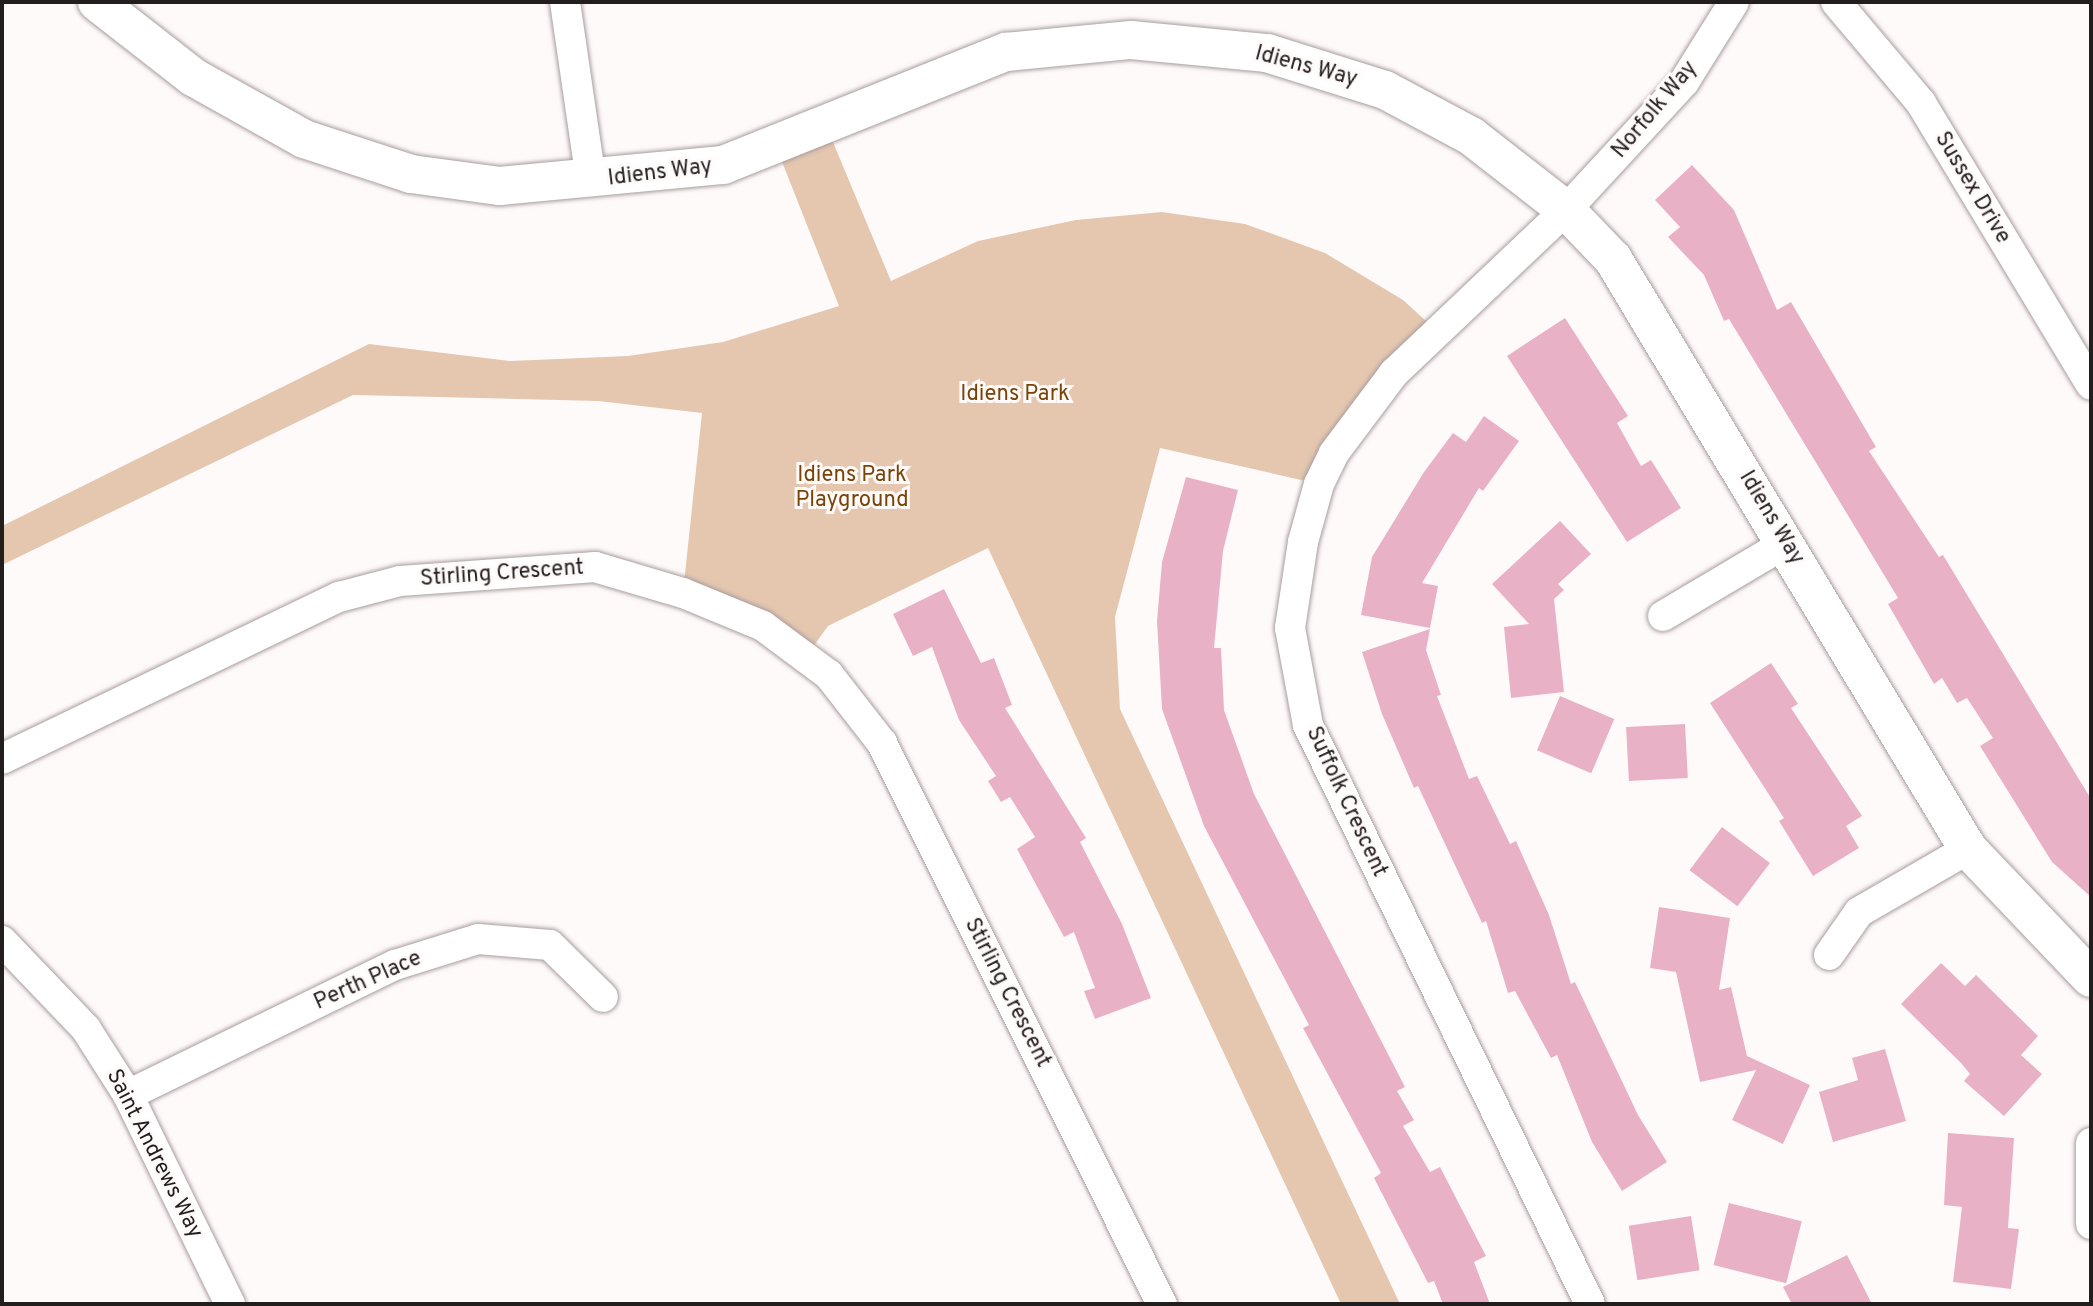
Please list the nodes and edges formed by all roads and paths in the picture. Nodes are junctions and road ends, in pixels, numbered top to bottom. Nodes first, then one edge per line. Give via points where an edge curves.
1 (97, 2) edge
2 (565, 2) edge
3 (1734, 2) edge
4 (1836, 2) edge
5 (591, 181) junction
6 (1566, 210) junction
7 (2091, 385) edge
8 (1786, 543) junction
9 (1663, 616) dead end
10 (2, 759) edge
11 (1968, 849) junction
12 (2, 941) edge
13 (1829, 955) dead end
14 (2091, 978) edge
15 (603, 997) dead end
16 (128, 1095) junction
17 (2091, 1143) edge
18 (2091, 1224) edge
19 (230, 1304) edge
20 (1162, 1304) edge
21 (1590, 1304) edge

1 - 5 street, Idiens Way via 193,77 304,139 411,174 500,186
2 - 5 street
3 - 6 street, Norfolk Way via 1684,82
4 - 7 street, Sussex Drive via 1921,103
5 - 6 street, Idiens Way via 723,165 1006,52 1131,40 1267,53 1385,90 1471,136
6 - 8 street, Idiens Way via 1613,259 1660,329
6 - 21 street, Suffolk Crescent via 1394,373 1334,453 1303,542 1290,628 1308,725
8 - 9 street
8 - 11 street, Idiens Way
10 - 20 street, Stirling Crescent via 339,597 400,581 595,567 683,593 763,626 829,675 882,743
11 - 13 street via 1859,912
11 - 14 street, Idiens Way
12 - 16 street, Saint Andrews Way via 86,1029
15 - 16 street, Perth Place via 550,945 478,939 395,965
16 - 19 street, Saint Andrews Way
17 - 18 street

